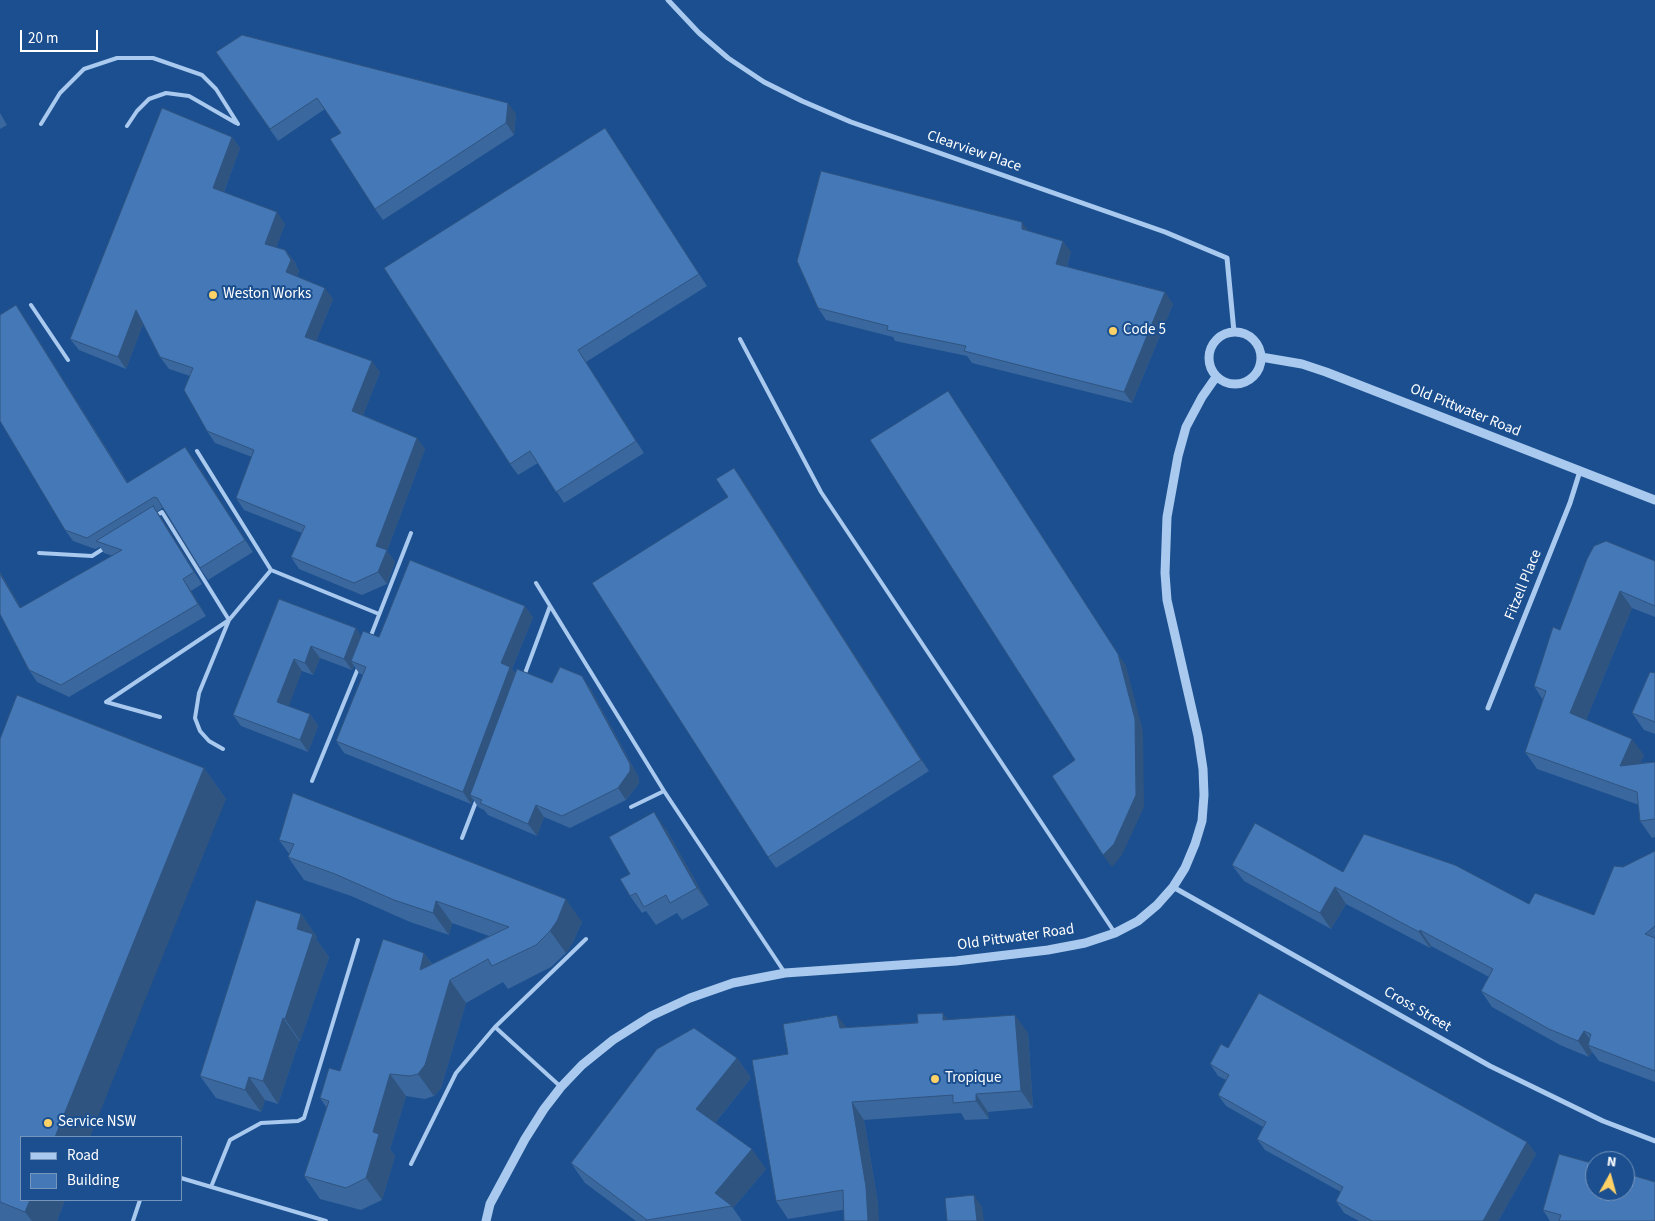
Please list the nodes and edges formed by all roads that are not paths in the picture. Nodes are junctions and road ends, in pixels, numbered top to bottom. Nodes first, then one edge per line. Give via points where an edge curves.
1 (668, 0) edge
2 (40, 124) dead end
3 (127, 126) dead end
4 (31, 305) dead end
5 (1234, 332) junction
6 (740, 339) dead end
7 (1261, 357) junction
8 (68, 360) dead end
9 (1216, 377) junction
10 (197, 451) dead end
11 (1580, 471) junction
12 (1655, 500) edge
13 (146, 522) edge
14 (411, 533) dead end
15 (108, 546) edge
16 (39, 553) dead end
17 (271, 570) junction
18 (536, 583) dead end
19 (550, 606) junction
20 (379, 614) junction
21 (229, 620) junction
22 (368, 642) edge
23 (360, 661) edge
24 (522, 680) edge
25 (1488, 708) dead end
26 (160, 717) dead end
27 (223, 749) dead end
28 (312, 781) dead end
29 (480, 791) edge
30 (664, 791) junction
31 (630, 808) dead end
32 (462, 838) dead end
33 (1173, 887) junction
34 (1115, 933) junction
35 (586, 939) dead end
36 (358, 940) dead end
37 (785, 973) junction
38 (495, 1027) junction
39 (561, 1087) junction
40 (1655, 1140) edge
41 (410, 1164) dead end
42 (182, 1178) edge
43 (211, 1186) junction
44 (140, 1201) edge
45 (133, 1221) edge
46 (326, 1221) edge
47 (486, 1221) edge

1 - 5 street, Clearview Place via 728,58 764,82 802,101 851,122 1165,232 1227,258
2 - 3 lane via 60,93 84,68 117,58 153,58 202,75 216,89 238,124 189,96 166,93 149,99
4 - 8 lane
5 - 7 street via 1250,337 1260,349
5 - 9 street via 1220,337 1210,349 1209,364
6 - 34 lane via 821,492
7 - 9 street via 1256,374 1241,384 1224,382
7 - 11 street, Old Pittwater Road via 1326,372
9 - 33 street, Old Pittwater Road via 1186,427 1167,517 1167,600 1198,736 1204,796 1202,821 1195,844
10 - 17 lane
11 - 12 street, Old Pittwater Road
11 - 25 street, Fitzell Place
13 - 21 lane via 162,512
14 - 20 lane
15 - 16 lane via 92,556
17 - 20 lane
17 - 21 lane
18 - 19 lane
19 - 24 lane
19 - 30 lane
20 - 22 lane
21 - 26 lane via 106,702
21 - 27 lane via 199,693 195,718 209,741
23 - 28 lane
29 - 32 lane
30 - 31 lane
30 - 37 lane
33 - 34 street, Old Pittwater Road via 1138,921
33 - 40 street, Cross Street via 1490,1066 1603,1121
34 - 37 street, Old Pittwater Road via 1085,943 1038,951
35 - 38 lane
36 - 43 lane via 304,1118 261,1123 230,1140
37 - 39 street, Old Pittwater Road via 733,983 651,1016 613,1040
38 - 39 lane
38 - 41 lane via 456,1073
39 - 47 street, Old Pittwater Road via 525,1139 490,1204
42 - 43 lane
43 - 46 lane
44 - 45 lane

